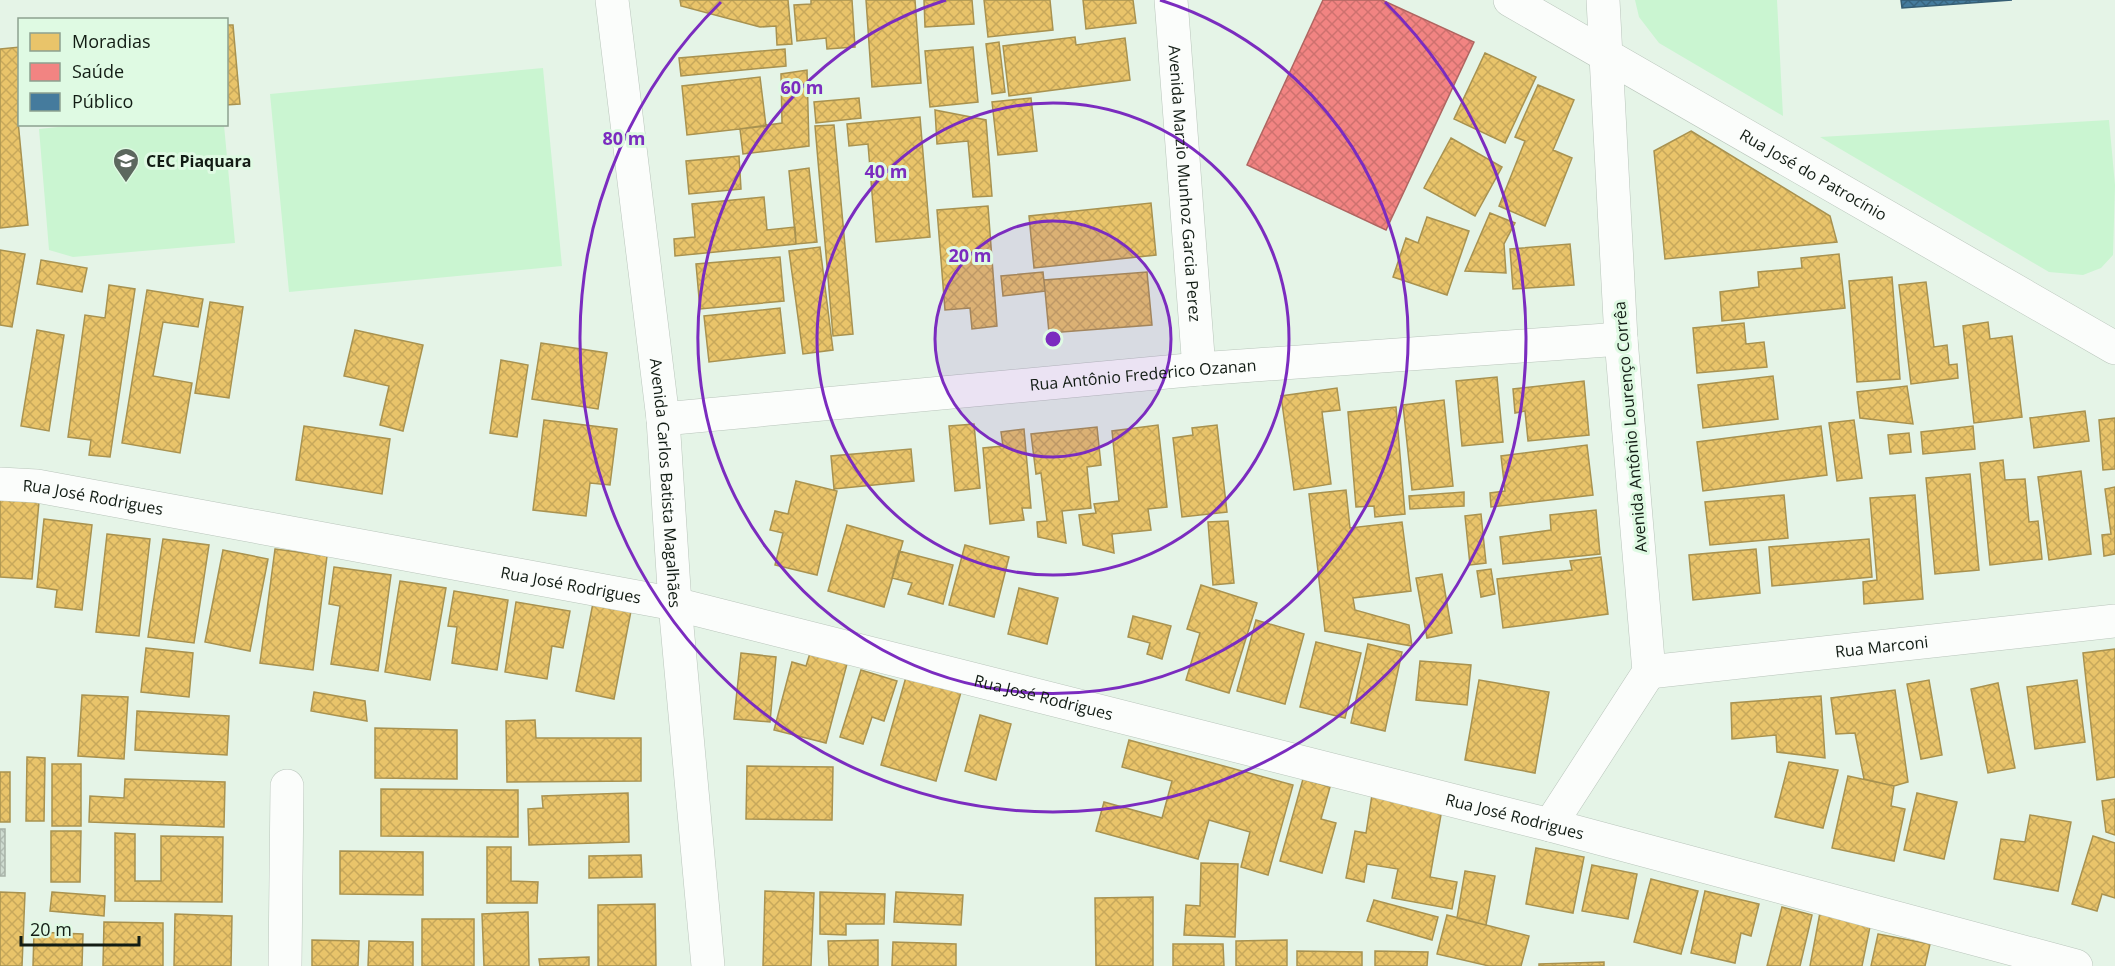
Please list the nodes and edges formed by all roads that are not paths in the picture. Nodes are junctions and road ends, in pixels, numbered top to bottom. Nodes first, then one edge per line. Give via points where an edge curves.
1 (612, 0) edge
2 (1170, 0) edge
3 (1510, 0) edge
4 (1603, 0) edge
5 (1607, 55) junction
6 (1621, 339) junction
7 (2115, 348) edge
8 (1198, 369) junction
9 (663, 419) junction
10 (0, 484) edge
11 (675, 604) junction
12 (2115, 621) edge
13 (1649, 672) junction
14 (286, 786) dead end
15 (1550, 825) junction
16 (285, 966) edge
17 (708, 966) edge
18 (2076, 966) edge

1 - 9 street, Avenida Carlos Batista Magalhães
2 - 8 street, Avenida Marzio Munhoz Garcia Perez
3 - 5 street, Rua José do Patrocínio
4 - 5 street, Avenida Antônio Lourenço Corrêa
5 - 6 street, Avenida Antônio Lourenço Corrêa
5 - 7 street, Rua José do Patrocínio
6 - 8 street, Rua Antônio Frederico Ozanan
6 - 13 street, Avenida Antônio Lourenço Corrêa
8 - 9 street, Rua Antônio Frederico Ozanan
9 - 11 street, Avenida Carlos Batista Magalhães
10 - 11 street, Rua José Rodrigues via 37,486
11 - 15 street, Rua José Rodrigues
11 - 17 street, Avenida Carlos Batista Magalhães
12 - 13 street, Rua Marconi
13 - 15 street
14 - 16 street
15 - 18 street, Rua José Rodrigues

